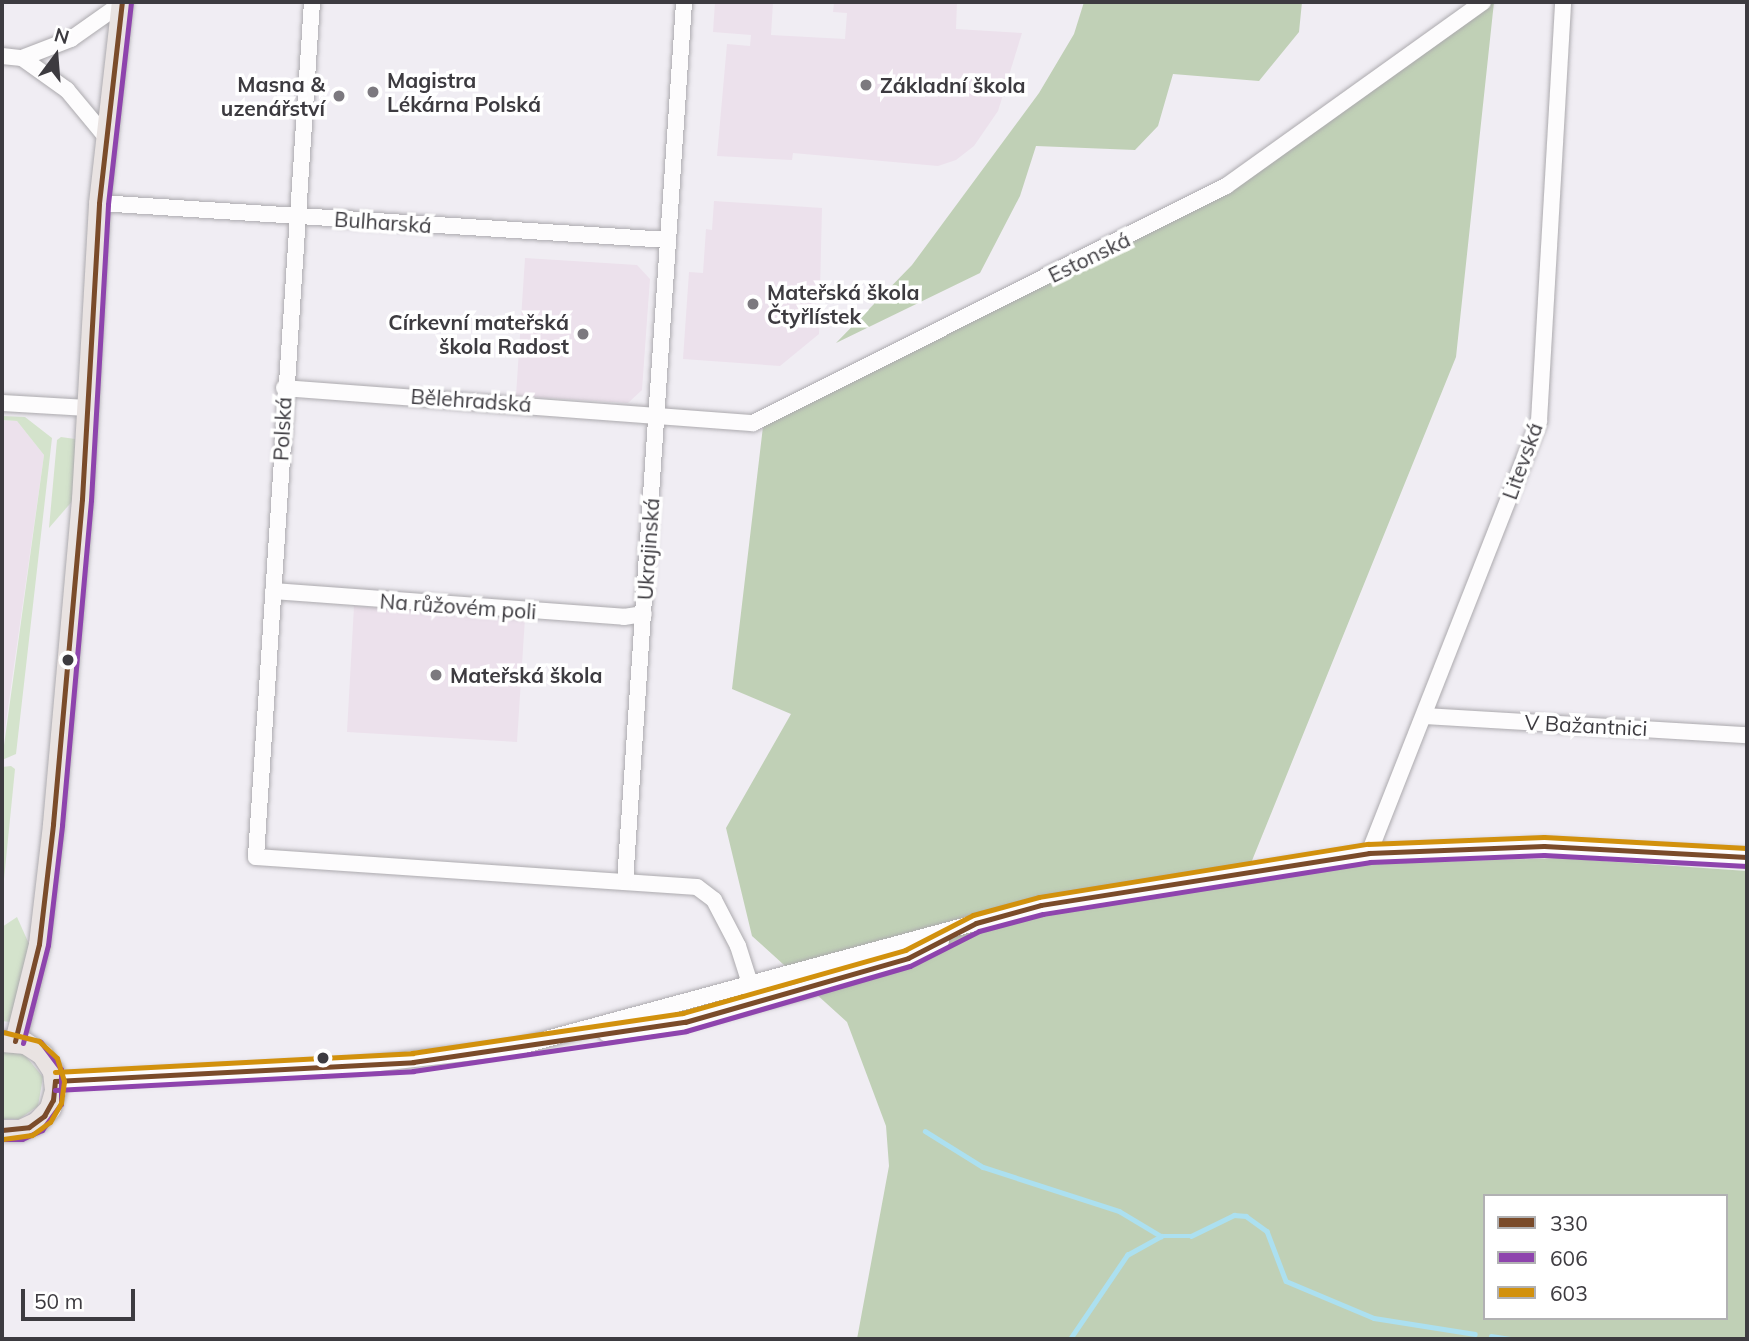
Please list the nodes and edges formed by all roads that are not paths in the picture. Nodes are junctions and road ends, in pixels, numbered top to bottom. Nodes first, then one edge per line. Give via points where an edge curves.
1 (122, 2) edge
2 (312, 2) edge
3 (684, 2) edge
4 (1483, 2) edge
5 (1563, 2) edge
6 (2, 56) edge
7 (22, 58) junction
8 (106, 137) junction
9 (99, 204) junction
10 (298, 216) junction
11 (668, 240) junction
12 (284, 388) junction
13 (2, 402) edge
14 (88, 408) junction
15 (658, 413) junction
16 (273, 591) junction
17 (643, 614) junction
18 (1424, 716) junction
19 (1747, 735) edge
20 (1369, 853) junction
21 (1747, 857) edge
22 (625, 882) junction
23 (976, 923) junction
24 (940, 934) junction
25 (743, 957) junction
26 (750, 987) junction
27 (722, 995) junction
28 (772, 999) junction
29 (599, 1034) junction
30 (9, 1041) edge
31 (517, 1047) junction
32 (55, 1081) junction
33 (2, 1130) edge

1 - 7 street via 71,39
1 - 8 main road
2 - 10 street, Polská
3 - 11 street, Ukrajinská
4 - 15 street, Estonská via 1226,186 1099,253 752,423
5 - 18 street, Litevská via 1539,421
6 - 7 street
7 - 8 street via 67,90
8 - 9 main road
9 - 10 street, Bulharská
9 - 14 main road
10 - 11 street, Bulharská
10 - 12 street, Polská
11 - 15 street, Ukrajinská
12 - 15 street, Bělehradská
12 - 16 street, Polská
13 - 14 street
14 - 30 main road via 39,944
15 - 17 street, Ukrajinská
16 - 17 street, Na růžovém poli via 610,617
16 - 22 street, Polská via 256,857
17 - 22 street, Ukrajinská
18 - 19 street, V Bažantnici
18 - 20 street, Litevská
20 - 21 street via 1544,846
20 - 23 street via 1041,905
22 - 25 street via 697,887 714,900
23 - 24 street
23 - 28 street via 908,958
24 - 25 street via 771,974
24 - 26 street
25 - 26 street via 753,978
25 - 27 street via 737,981
26 - 27 street
26 - 28 street via 753,993
26 - 29 street via 739,1001
27 - 31 street
28 - 29 street via 685,1022
29 - 31 street
30 - 32 main road via 42,1054
31 - 32 street via 345,1067
32 - 33 main road via 53,1100 44,1116 29,1127

